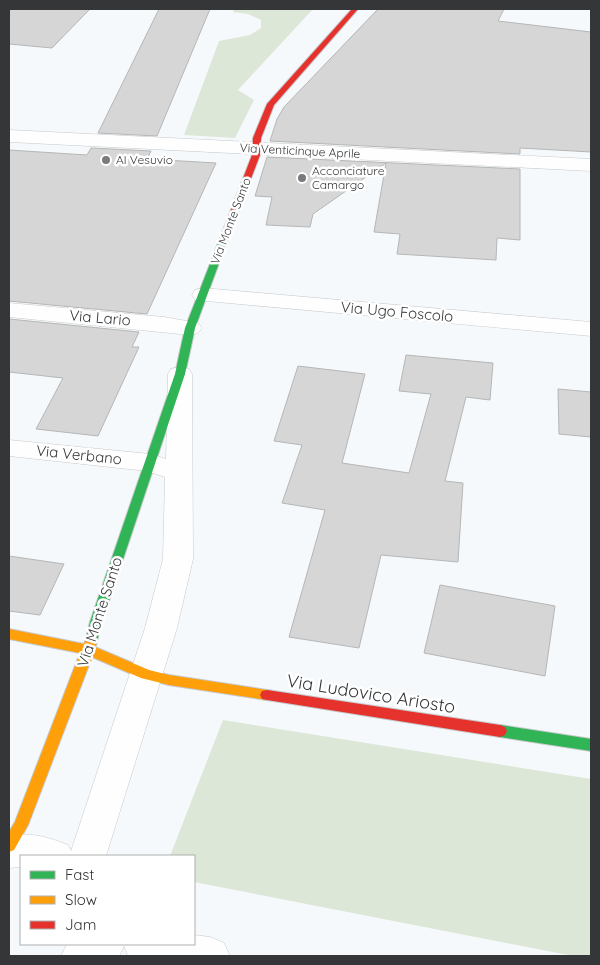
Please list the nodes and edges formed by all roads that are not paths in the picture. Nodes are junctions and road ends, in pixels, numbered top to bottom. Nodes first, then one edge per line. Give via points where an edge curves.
1 (355, 9) edge
2 (9, 136) edge
3 (256, 149) junction
4 (591, 165) edge
5 (203, 295) junction
6 (9, 310) edge
7 (190, 328) junction
8 (591, 329) edge
9 (180, 374) junction
10 (9, 448) edge
11 (150, 463) junction
12 (180, 473) junction
13 (9, 634) edge
14 (89, 650) junction
15 (146, 674) junction
16 (591, 745) edge
17 (9, 845) edge
18 (9, 852) edge
19 (50, 855) edge
20 (88, 855) edge
21 (86, 945) edge
22 (102, 945) edge
23 (148, 945) edge
24 (80, 956) edge
25 (210, 956) edge

1 - 3 street, Via Monte Santo via 271,104 257,138
2 - 3 street, Via Venticinque Aprile
3 - 4 street, Via Venticinque Aprile
3 - 5 street, Via Monte Santo
5 - 7 street, Via Monte Santo
5 - 8 street, Via Ugo Foscolo
6 - 7 street, Via Lario
7 - 9 street, Via Monte Santo
9 - 11 street, Via Monte Santo
9 - 12 street, Via Monte Santo
10 - 11 street, Via Verbano
11 - 12 street, Via Verbano
11 - 14 street, Via Monte Santo
12 - 15 street, Via Monte Santo via 178,560
13 - 14 street, Via Ludovico Ariosto
14 - 15 street, Via Ludovico Ariosto
14 - 17 street, Via Monte Santo via 21,825
15 - 16 street, Via Ludovico Ariosto
15 - 20 street, Via Monte Santo
18 - 19 street via 31,851
21 - 24 street
22 - 24 street
23 - 25 street

